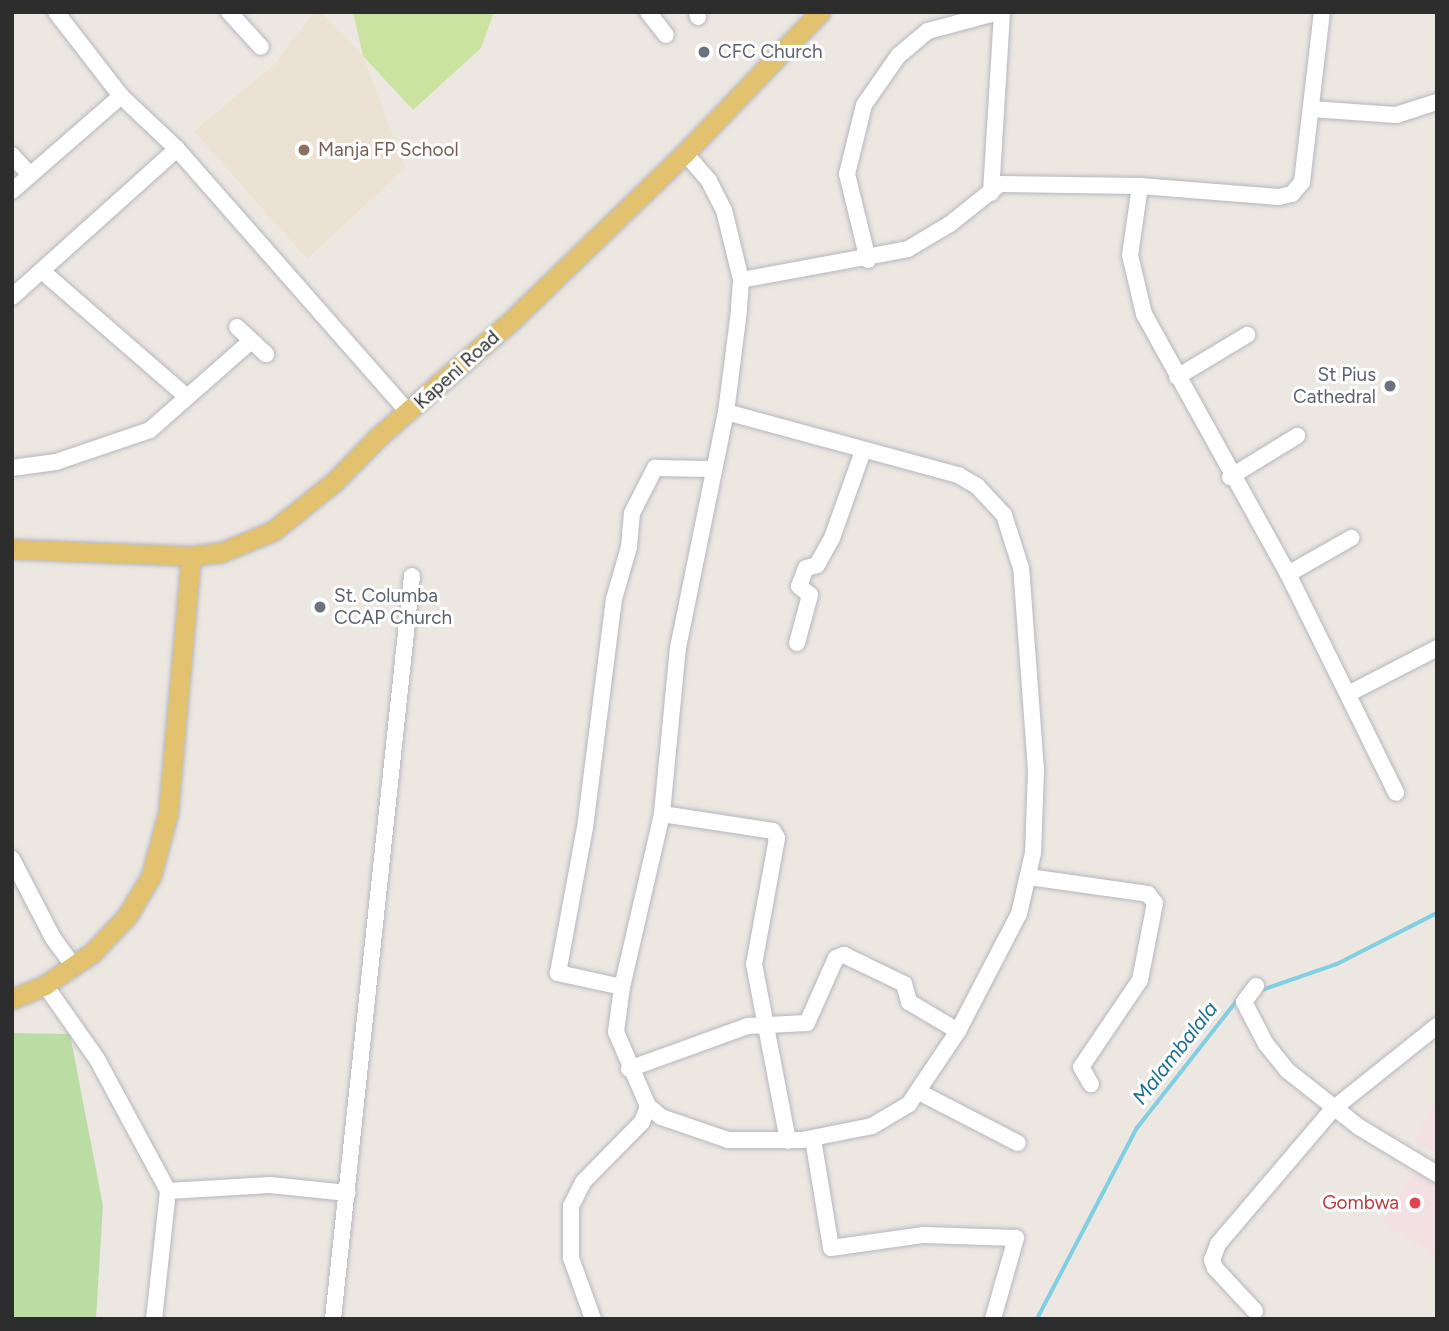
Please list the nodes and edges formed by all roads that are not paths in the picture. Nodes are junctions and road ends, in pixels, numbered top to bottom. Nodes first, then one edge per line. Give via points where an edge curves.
1 (56, 12) edge
2 (229, 12) edge
3 (648, 12) edge
4 (820, 12) edge
5 (1000, 12) edge
6 (1322, 12) edge
7 (666, 35) dead end
8 (261, 47) dead end
9 (121, 96) junction
10 (1437, 102) edge
11 (1311, 109) junction
12 (177, 149) junction
13 (685, 153) junction
14 (12, 155) edge
15 (30, 175) junction
16 (1140, 186) junction
17 (12, 191) edge
18 (991, 193) junction
19 (867, 260) junction
20 (42, 271) junction
21 (741, 280) junction
22 (12, 297) edge
23 (237, 327) dead end
24 (1247, 335) dead end
25 (251, 341) junction
26 (265, 354) dead end
27 (1177, 377) junction
28 (186, 396) junction
29 (726, 412) junction
30 (409, 413) junction
31 (1297, 436) dead end
32 (863, 451) junction
33 (12, 468) edge
34 (713, 469) junction
35 (1230, 477) junction
36 (1351, 538) dead end
37 (12, 549) edge
38 (191, 556) junction
39 (1288, 573) junction
40 (412, 576) dead end
41 (797, 643) dead end
42 (1437, 648) edge
43 (1350, 693) junction
44 (1396, 793) dead end
45 (662, 814) junction
46 (12, 859) edge
47 (1029, 877) junction
48 (74, 967) junction
49 (45, 985) junction
50 (1256, 986) dead end
51 (622, 987) junction
52 (12, 999) edge
53 (765, 1023) junction
54 (1437, 1026) edge
55 (958, 1031) junction
56 (629, 1069) junction
57 (1091, 1084) dead end
58 (919, 1092) junction
59 (648, 1106) junction
60 (1334, 1109) junction
61 (813, 1139) junction
62 (788, 1141) junction
63 (1018, 1143) dead end
64 (1437, 1174) edge
65 (168, 1191) junction
66 (348, 1193) junction
67 (1255, 1311) dead end
68 (155, 1319) edge
69 (333, 1319) edge
70 (593, 1319) edge
71 (993, 1319) edge

1 - 9 street
2 - 8 street
3 - 7 street
4 - 13 main road, Kapeni Road
5 - 18 street
5 - 19 street via 928,30 898,56 863,105 847,174
6 - 11 street
9 - 12 street
9 - 15 street
10 - 11 street via 1396,115
11 - 16 street via 1302,182 1285,197
12 - 20 street
12 - 30 street
13 - 21 street via 719,197
13 - 30 main road, Kapeni Road
14 - 15 street
15 - 17 street
16 - 18 street via 1015,182 1000,184
16 - 27 street via 1130,255 1134,282 1144,314
18 - 19 street via 908,250
19 - 21 street
20 - 22 street
20 - 28 street
21 - 29 street
23 - 25 street
24 - 27 street
25 - 26 street
25 - 28 street
27 - 35 street
28 - 33 street via 150,430 134,437 56,462
29 - 32 street
29 - 34 street
30 - 38 main road, Kapeni Road via 274,531 222,552
31 - 35 street
32 - 41 street via 832,538 817,565 806,568 799,586 810,595
32 - 47 street via 957,475 991,499 1013,534 1031,674 1036,770
34 - 45 street via 678,647
34 - 51 street via 655,468 632,513 629,547 614,599 585,828 558,973
35 - 39 street
36 - 39 street
37 - 38 main road, Kapeni Road
38 - 48 main road via 168,813 159,852 127,916
39 - 43 street
40 - 66 street
42 - 43 street
43 - 44 street
45 - 51 street
45 - 53 street via 773,831 777,838 754,964
46 - 48 street via 53,938
47 - 55 street via 1019,914
47 - 57 street via 1148,894 1155,903 1140,980 1081,1067
48 - 49 main road
49 - 52 main road
49 - 65 street via 97,1059
50 - 60 street via 1244,1002 1275,1058
51 - 56 street via 616,1032
53 - 55 street via 807,1023 836,958 844,955 904,984 909,1002
53 - 56 street
53 - 62 street
54 - 60 street
55 - 58 street
56 - 59 street
58 - 61 street via 888,1119 852,1133
58 - 63 street
59 - 62 street via 678,1126 728,1140
59 - 70 street via 642,1122 583,1182 571,1206 571,1258
60 - 64 street
60 - 67 street via 1214,1254 1214,1268
61 - 62 street
61 - 71 street via 831,1248 924,1235 1016,1238
65 - 66 street via 270,1185
65 - 68 street
66 - 69 street

